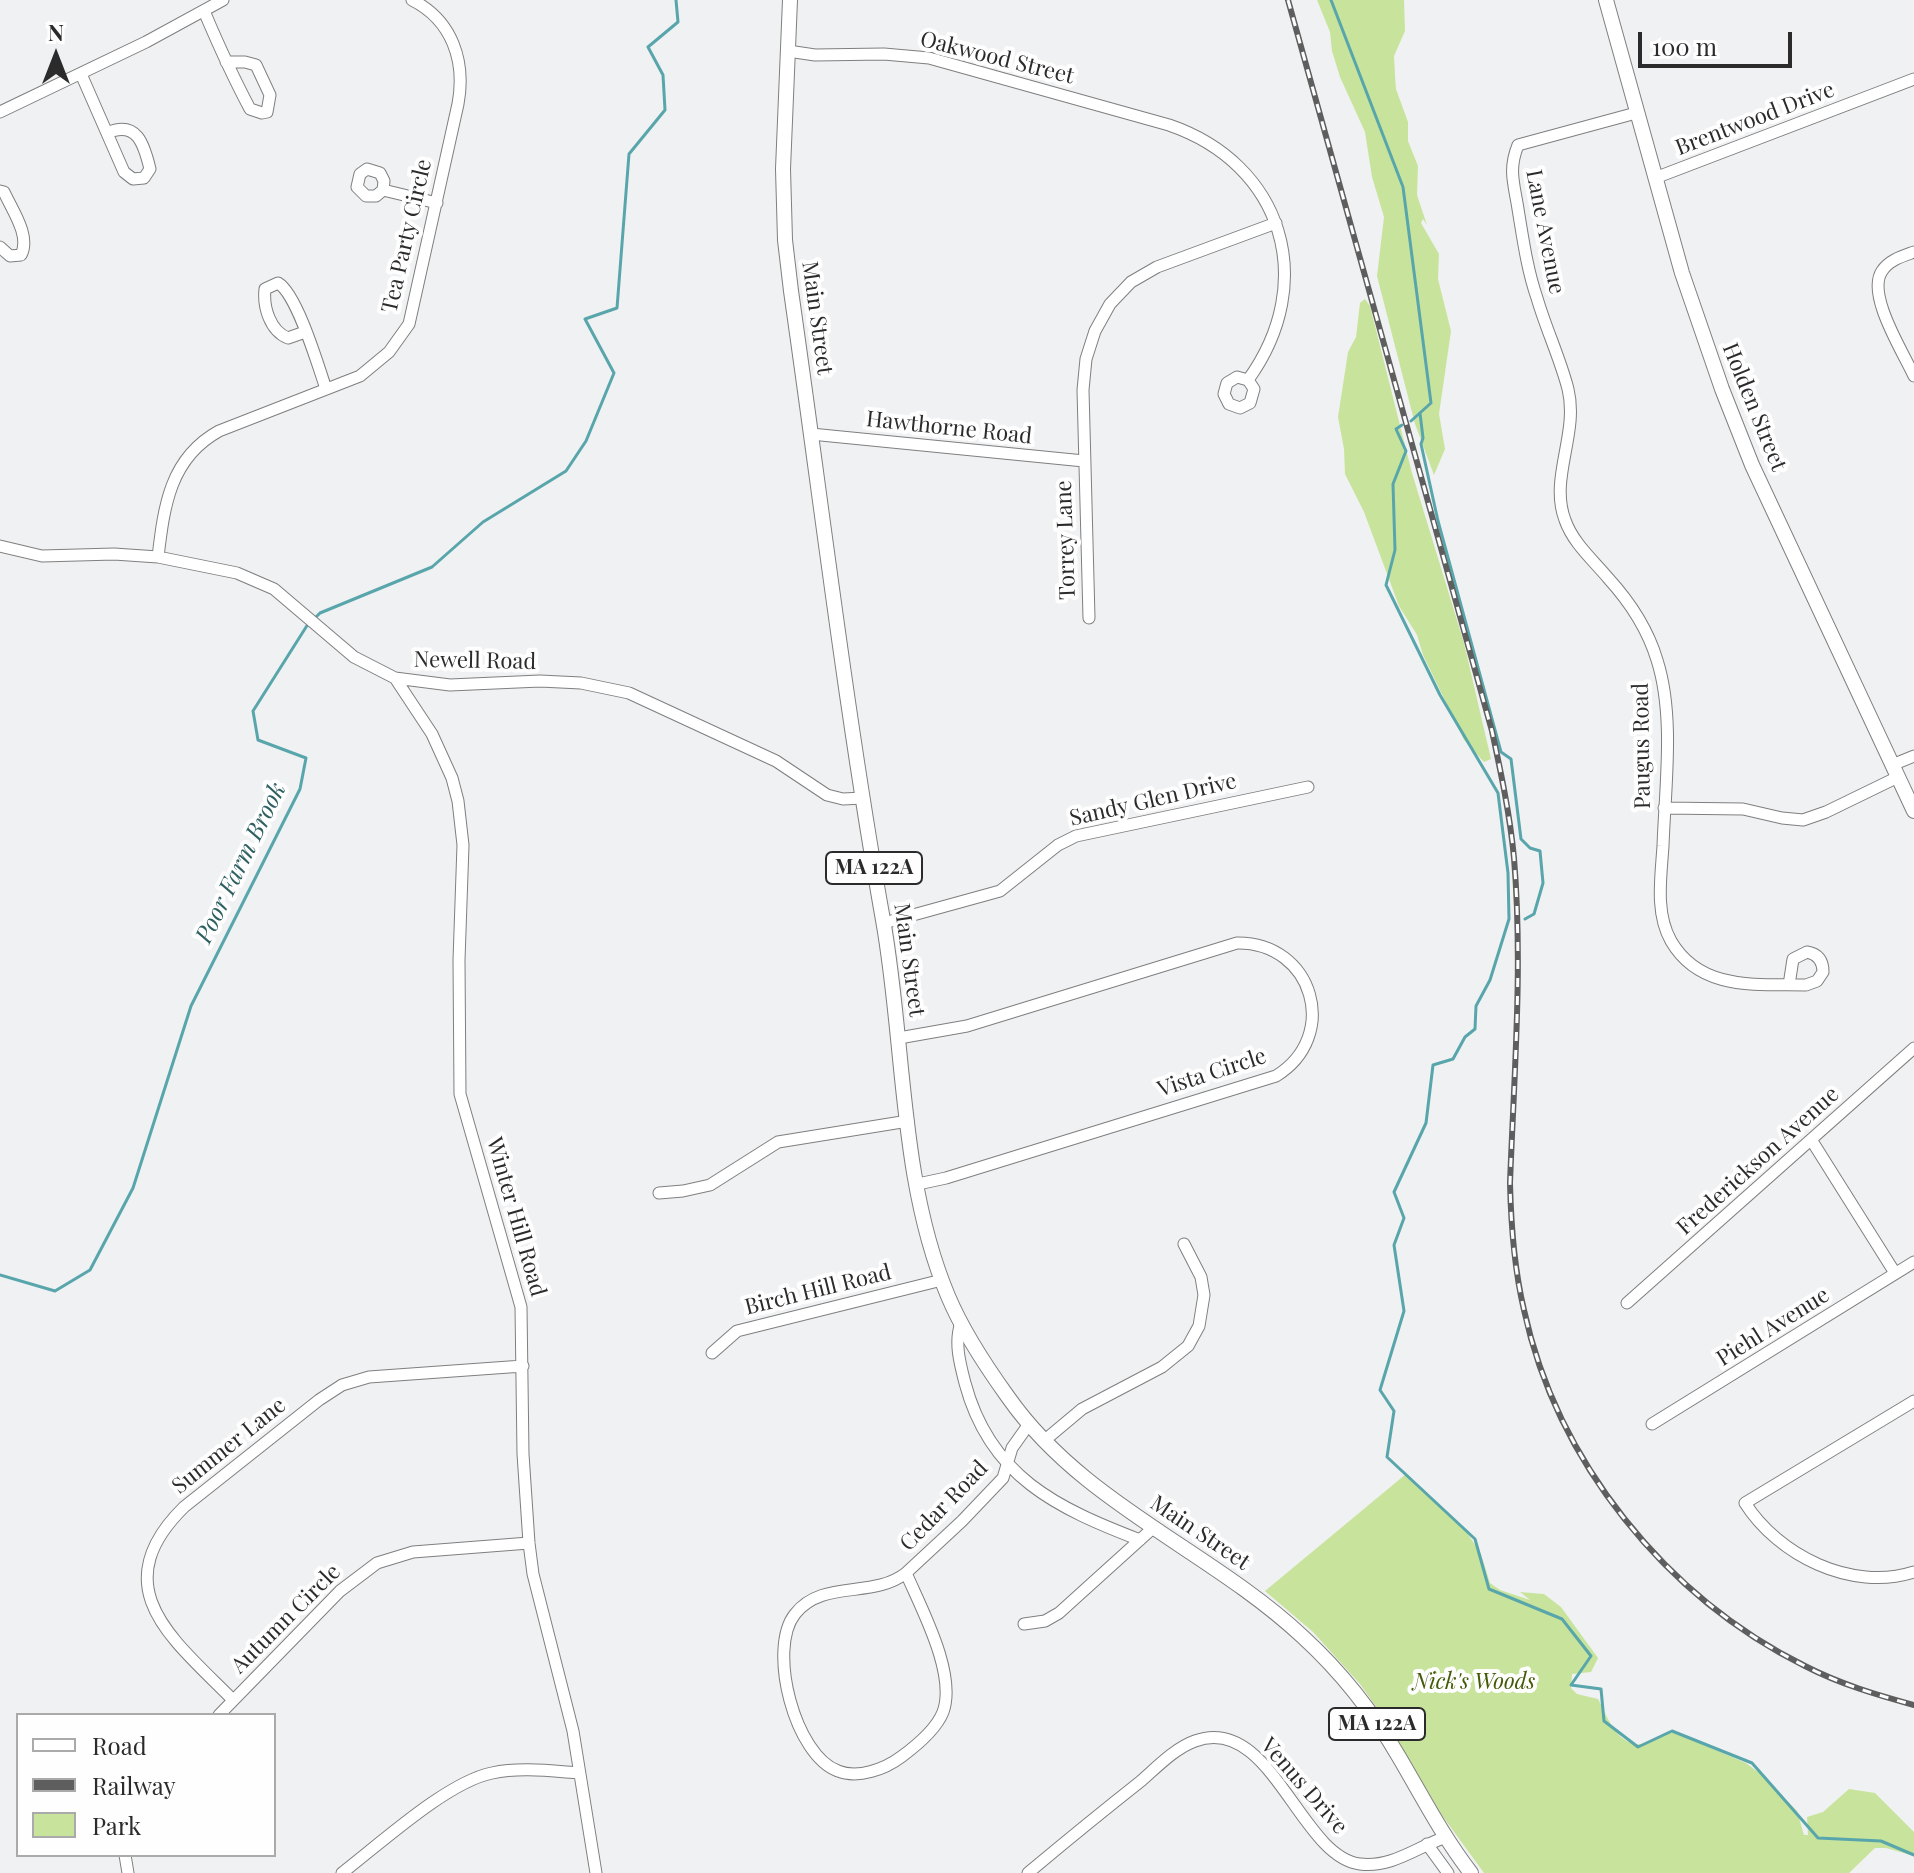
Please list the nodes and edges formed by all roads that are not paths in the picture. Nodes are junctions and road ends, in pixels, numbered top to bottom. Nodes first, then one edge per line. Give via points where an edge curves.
1 (223, 0) edge
2 (412, 0) edge
3 (790, 0) edge
4 (1606, 0) edge
5 (204, 11) junction
6 (788, 51) junction
7 (226, 62) junction
8 (81, 74) junction
9 (1914, 79) edge
10 (0, 112) edge
11 (1636, 113) junction
12 (107, 133) junction
13 (1655, 178) junction
14 (383, 190) dead end
15 (0, 191) edge
16 (437, 203) junction
17 (1276, 223) junction
18 (0, 247) edge
19 (1914, 252) edge
20 (305, 332) junction
21 (1555, 352) joint
22 (1914, 376) edge
23 (1248, 380) dead end
24 (326, 389) junction
25 (811, 434) junction
26 (1084, 461) junction
27 (0, 546) edge
28 (158, 557) junction
29 (1089, 618) dead end
30 (395, 678) junction
31 (1914, 756) edge
32 (1895, 771) junction
33 (1308, 787) dead end
34 (863, 798) junction
35 (1664, 808) junction
36 (1914, 811) edge
37 (884, 923) junction
38 (1789, 985) dead end
39 (899, 1038) junction
40 (1912, 1054) edge
41 (908, 1121) junction
42 (1812, 1141) junction
43 (918, 1184) junction
44 (659, 1193) dead end
45 (1184, 1244) dead end
46 (1914, 1262) edge
47 (1895, 1273) junction
48 (942, 1280) junction
49 (1627, 1303) dead end
50 (961, 1323) junction
51 (712, 1353) dead end
52 (523, 1366) junction
53 (1914, 1401) edge
54 (1029, 1424) junction
55 (1652, 1424) dead end
56 (1045, 1440) junction
57 (1008, 1463) junction
58 (1153, 1528) junction
59 (1140, 1540) junction
60 (529, 1543) junction
61 (1914, 1572) edge
62 (906, 1573) junction
63 (1024, 1624) dead end
64 (233, 1700) junction
65 (221, 1713) edge
66 (579, 1773) junction
67 (1446, 1837) junction
68 (1427, 1844) junction
69 (1360, 1868) edge
70 (342, 1873) edge
71 (596, 1873) edge
72 (1028, 1873) edge
73 (1448, 1873) edge
74 (1471, 1873) edge

1 - 5 street
2 - 16 street, Tea Party Circle via 446,29 461,70
3 - 6 main road, Main Street / MA 122A
4 - 11 main road, Holden Street
5 - 7 street
5 - 8 street
6 - 17 street, Oakwood Street via 929,58 1146,118 1202,138 1234,160 1261,193
6 - 25 main road, Main Street / MA 122A via 785,240
7 - 7 street via 250,109 267,112 270,95 256,65
8 - 10 street
8 - 12 street
9 - 13 street, Brentwood Drive
11 - 13 main road, Holden Street
11 - 21 street, Lane Avenue via 1518,145 1511,163 1525,253
12 - 12 street via 124,172 133,179 144,178 150,169 134,133 126,128
13 - 32 main road, Holden Street via 1705,342 1747,452
14 - 16 street
15 - 18 street via 26,247 21,255 10,256
16 - 24 street, Tea Party Circle via 402,337 368,371
17 - 23 street, Oakwood Street via 1285,259 1283,295 1271,340
17 - 26 street, Torrey Lane via 1143,273 1119,293 1102,317 1086,359
19 - 22 street via 1888,263 1876,287
20 - 20 street via 287,288 278,283 265,289 268,315 280,335
20 - 24 street
21 - 35 street, Paugus Road via 1572,416 1560,488 1562,511 1571,535 1621,592 1654,651 1666,700
24 - 28 street, Tea Party Circle via 219,431 191,452 171,484
25 - 26 street, Hawthorne Road
25 - 34 main road, Main Street / MA 122A
26 - 29 street, Torrey Lane
27 - 28 street, Newell Road via 42,556
28 - 30 street, Newell Road via 274,589 354,657
30 - 34 street, Newell Road via 432,685 581,683 629,693 776,761 830,796
30 - 52 street, Winter Hill Road via 432,734 458,801 463,845 460,1094 519,1299
31 - 32 street
32 - 35 street via 1803,820 1743,809
32 - 36 main road, Holden Street
33 - 37 street, Sandy Glen Drive via 1076,836 1000,891
34 - 37 main road, Main Street / MA 122A
35 - 38 street, Paugus Road via 1661,905 1673,945 1711,978
37 - 39 main road, Main Street / MA 122A
39 - 41 main road, Main Street / MA 122A
39 - 43 street, Vista Circle via 967,1026 1237,943 1261,946 1287,960 1303,978 1312,1006 1305,1046 1276,1076
40 - 42 street, Frederickson Avenue
41 - 43 main road, Main Street / MA 122A
41 - 44 street via 778,1142 710,1185
42 - 47 street
42 - 49 street, Frederickson Avenue
43 - 48 main road, Main Street / MA 122A
45 - 56 street via 1204,1295 1199,1326 1188,1346 1162,1367 1082,1409
46 - 47 street, Piehl Avenue
47 - 55 street, Piehl Avenue
48 - 50 main road, Main Street / MA 122A
48 - 51 street, Birch Hill Road via 737,1331
50 - 54 main road, Main Street / MA 122A
50 - 57 street via 958,1346 966,1388 982,1427
52 - 60 street, Winter Hill Road
52 - 64 street, Summer Lane via 378,1376 342,1385 166,1525 149,1563 154,1610 173,1639
53 - 61 street via 1745,1503 1768,1534 1816,1563 1864,1576
54 - 56 main road, Main Street / MA 122A
54 - 57 street, Cedar Road
56 - 58 main road, Main Street / MA 122A via 1095,1487
57 - 59 street via 1046,1497
57 - 62 street, Cedar Road via 993,1489
58 - 59 street
58 - 67 main road, Main Street / MA 122A via 1256,1597 1315,1648 1386,1736
59 - 63 street via 1059,1613
60 - 64 street, Autumn Circle via 413,1552 377,1563 340,1591
60 - 66 street, Winter Hill Road
62 - 62 street, Cedar Road via 885,1584 814,1598 794,1615 785,1632 783,1663 797,1719 815,1753 839,1772 866,1772 893,1763 933,1728 943,1710 940,1659
64 - 65 street, Autumn Circle
66 - 70 street via 506,1770 472,1779
66 - 71 street, Winter Hill Road
67 - 68 street, Venus Drive
67 - 74 main road, MA 122A
68 - 69 street, Venus Drive via 1388,1863
68 - 73 street
69 - 72 street, Venus Drive via 1330,1847 1245,1748 1210,1738 1193,1741 1164,1761

